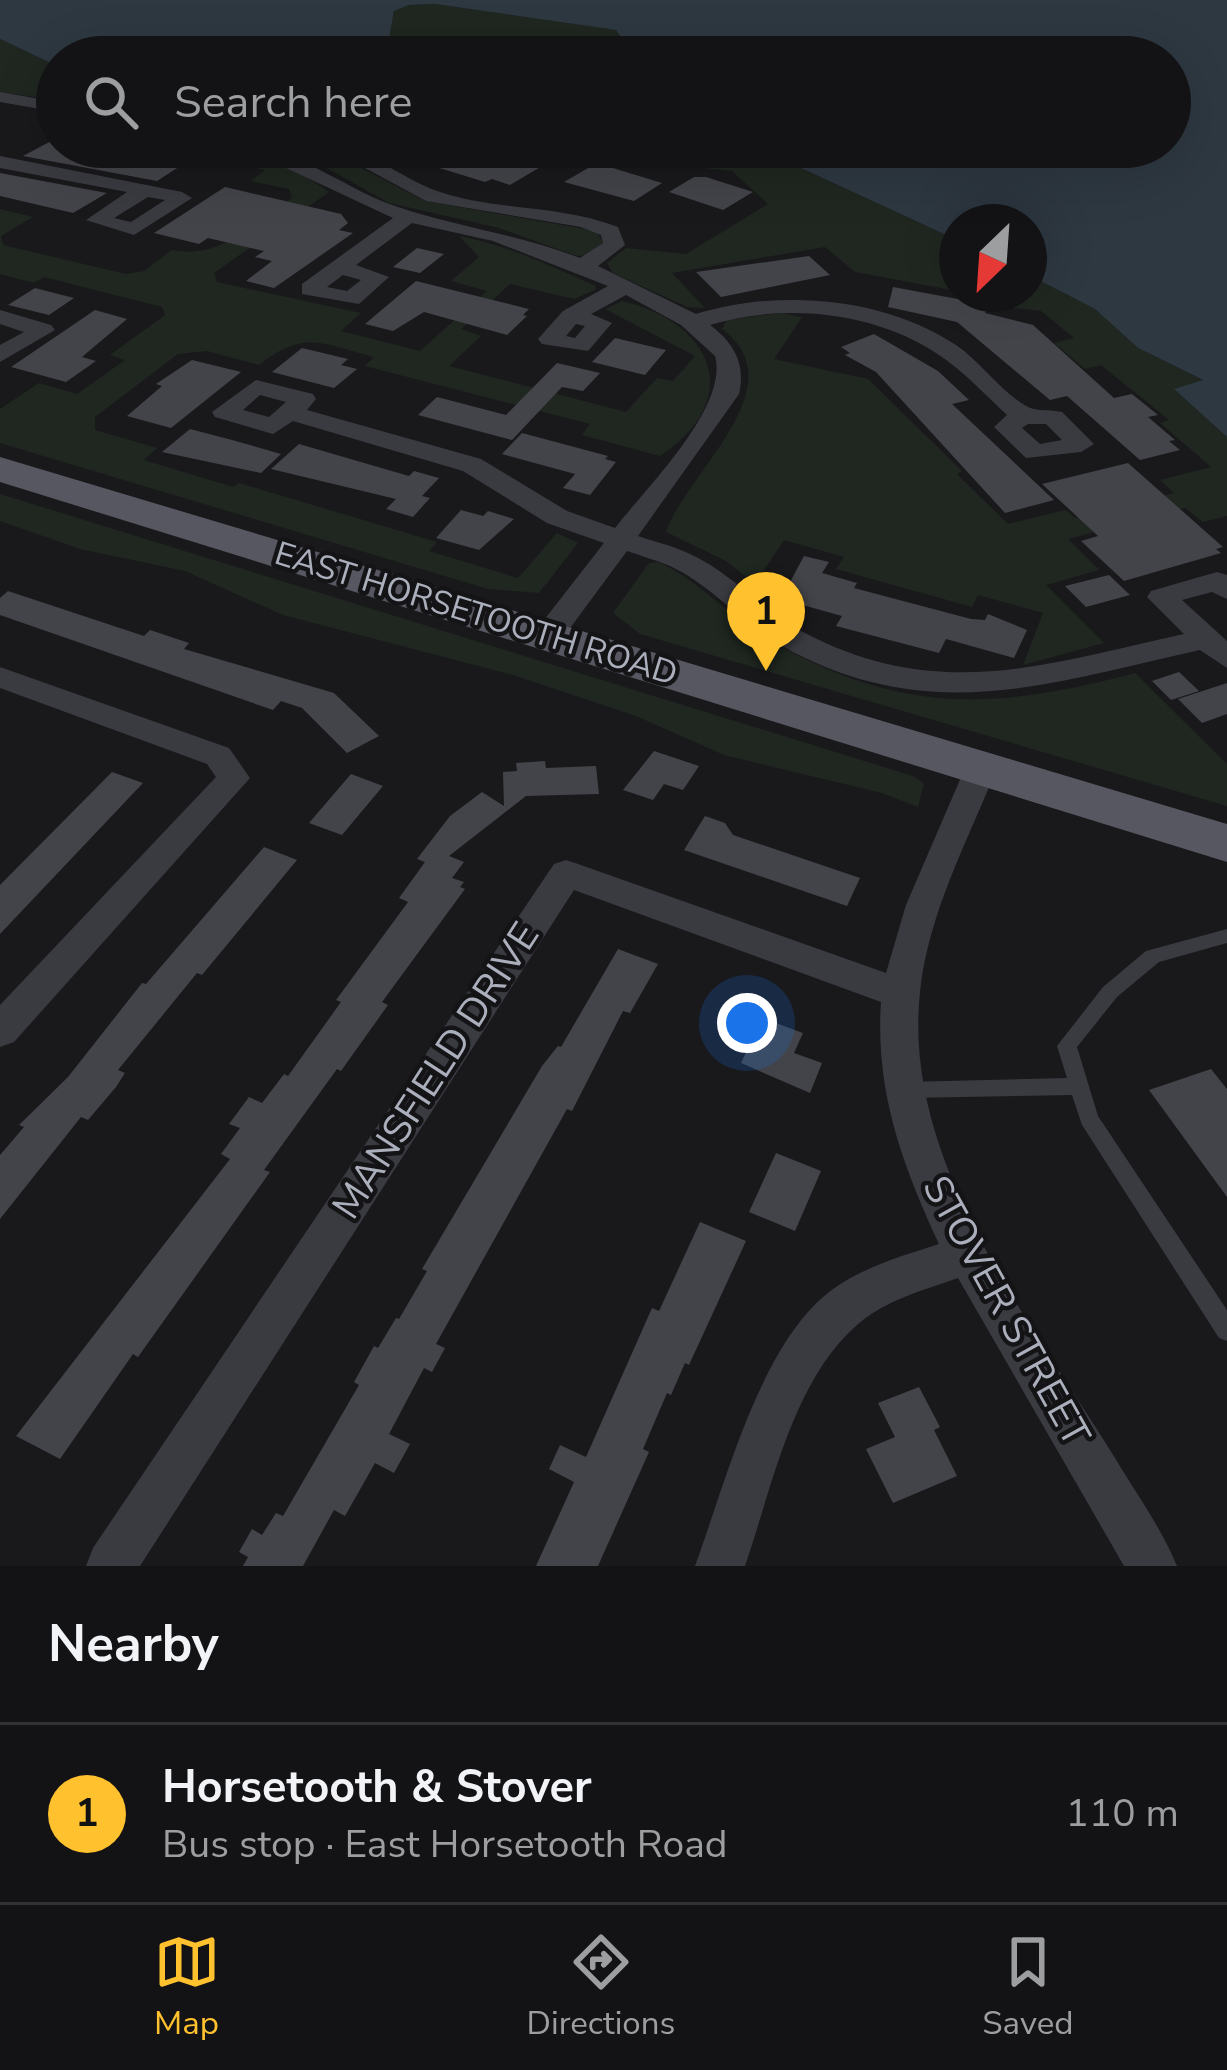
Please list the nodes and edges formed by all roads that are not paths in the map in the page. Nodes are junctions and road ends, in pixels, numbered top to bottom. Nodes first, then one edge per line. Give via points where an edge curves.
1 (0, 97) edge
2 (36, 103) edge
3 (0, 162) edge
4 (305, 168) edge
5 (377, 168) edge
6 (145, 190) dead end
7 (410, 217) junction
8 (340, 268) dead end
9 (580, 268) junction
10 (622, 287) junction
11 (572, 316) dead end
12 (0, 317) edge
13 (695, 322) junction
14 (0, 355) edge
15 (288, 412) dead end
16 (1022, 416) dead end
17 (0, 469) edge
18 (621, 537) junction
19 (1227, 590) edge
20 (548, 636) junction
21 (1216, 649) edge
22 (0, 677) edge
23 (981, 768) junction
24 (1227, 843) edge
25 (1227, 936) edge
26 (900, 993) junction
27 (0, 1031) edge
28 (1079, 1086) junction
29 (904, 1090) junction
30 (968, 1254) junction
31 (1227, 1330) edge
32 (111, 1566) edge
33 (720, 1566) edge
34 (1152, 1566) edge

1 - 2 street
3 - 6 street
4 - 7 street
5 - 9 street via 433,197 611,231 614,244
7 - 8 street
7 - 9 street via 502,238
9 - 10 street
10 - 11 street
10 - 13 street
12 - 14 street via 43,330
13 - 16 street via 784,305 896,327 948,350
13 - 18 street via 727,357 730,388
15 - 18 street via 460,460 557,517
17 - 20 main road, EAST HORSETOOTH ROAD
18 - 20 street
18 - 21 street via 714,579 809,648 898,678 1000,684
19 - 21 street via 1217,581 1161,597
20 - 23 main road, EAST HORSETOOTH ROAD
22 - 27 street via 218,756 234,778
23 - 24 main road, EAST HORSETOOTH ROAD
23 - 26 street, STOVER STREET via 918,925
25 - 28 lane via 1153,956 1110,992 1067,1046
26 - 29 street, STOVER STREET
26 - 32 street, MANSFIELD DRIVE via 566,873
28 - 29 lane
28 - 31 lane via 1089,1119
29 - 30 street, STOVER STREET via 919,1150
30 - 33 street via 874,1290 816,1337
30 - 34 street, STOVER STREET

